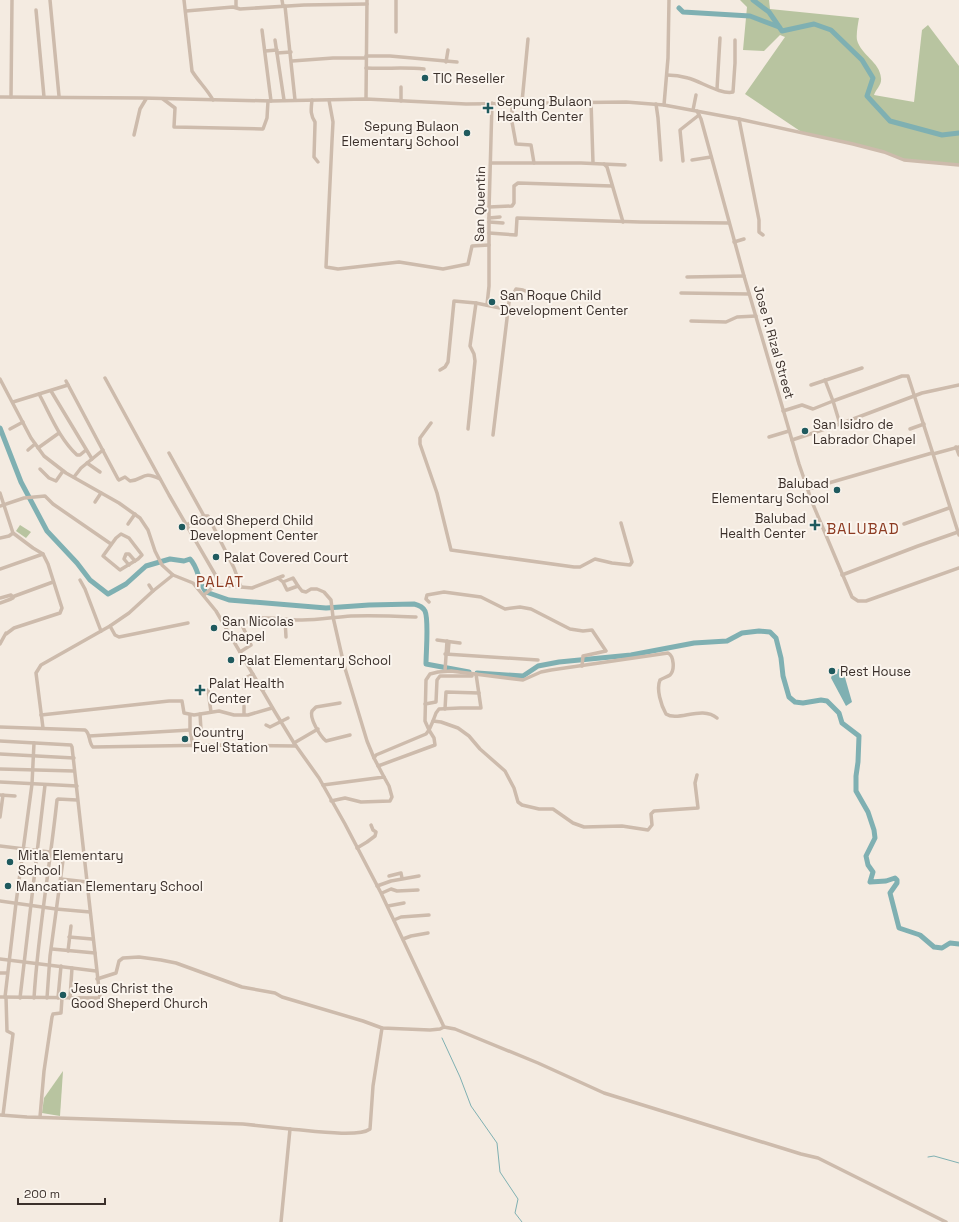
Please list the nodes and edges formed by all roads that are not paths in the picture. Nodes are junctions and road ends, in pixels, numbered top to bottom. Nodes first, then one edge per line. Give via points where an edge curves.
1 (12, 0) edge
2 (50, 0) edge
3 (184, 0) edge
4 (236, 0) edge
5 (282, 0) edge
6 (396, 0) edge
7 (669, 0) edge
8 (320, 2) edge
9 (341, 2) edge
10 (367, 2) edge
11 (284, 6) junction
12 (236, 7) junction
13 (36, 10) dead end
14 (186, 11) junction
15 (262, 30) dead end
16 (396, 32) dead end
17 (720, 38) dead end
18 (528, 39) dead end
19 (275, 40) dead end
20 (735, 40) dead end
21 (448, 50) dead end
22 (265, 51) junction
23 (277, 51) junction
24 (291, 52) junction
25 (366, 57) junction
26 (292, 61) junction
27 (446, 62) junction
28 (457, 62) dead end
29 (366, 68) junction
30 (424, 69) dead end
31 (667, 74) junction
32 (401, 87) dead end
33 (717, 89) junction
34 (696, 95) dead end
35 (59, 96) junction
36 (0, 97) edge
37 (11, 97) junction
38 (44, 97) junction
39 (146, 99) junction
40 (162, 99) junction
41 (366, 99) junction
42 (213, 100) junction
43 (284, 100) junction
44 (295, 100) junction
45 (312, 100) junction
46 (329, 100) junction
47 (270, 101) junction
48 (401, 101) junction
49 (512, 102) junction
50 (522, 102) junction
51 (591, 102) junction
52 (492, 103) junction
53 (656, 104) junction
54 (664, 105) junction
55 (696, 112) junction
56 (739, 120) junction
57 (134, 135) dead end
58 (711, 157) junction
59 (661, 160) dead end
60 (692, 160) dead end
61 (683, 161) dead end
62 (318, 162) dead end
63 (534, 163) junction
64 (491, 164) junction
65 (593, 164) junction
66 (604, 164) junction
67 (625, 165) dead end
68 (959, 166) edge
69 (612, 186) junction
70 (489, 207) junction
71 (500, 217) dead end
72 (489, 218) junction
73 (489, 222) junction
74 (623, 222) junction
75 (502, 223) dead end
76 (729, 223) junction
77 (489, 233) junction
78 (762, 235) dead end
79 (744, 239) dead end
80 (734, 242) junction
81 (489, 245) junction
82 (686, 276) dead end
83 (744, 276) junction
84 (681, 293) dead end
85 (533, 294) dead end
86 (749, 294) junction
87 (476, 303) junction
88 (487, 305) junction
89 (500, 308) dead end
90 (756, 316) junction
91 (690, 320) dead end
92 (862, 368) dead end
93 (440, 370) dead end
94 (105, 378) dead end
95 (0, 379) edge
96 (825, 380) junction
97 (811, 385) dead end
98 (959, 385) edge
99 (51, 391) junction
100 (39, 394) junction
101 (915, 396) junction
102 (833, 401) junction
103 (13, 402) junction
104 (783, 411) junction
105 (23, 422) junction
106 (431, 423) dead end
107 (840, 424) junction
108 (924, 424) junction
109 (10, 429) dead end
110 (910, 429) dead end
111 (468, 430) dead end
112 (789, 431) junction
113 (59, 433) junction
114 (493, 434) dead end
115 (769, 437) dead end
116 (792, 440) junction
117 (35, 444) junction
118 (958, 447) edge
119 (38, 448) junction
120 (28, 450) dead end
121 (86, 450) junction
122 (103, 450) junction
123 (169, 453) dead end
124 (932, 453) junction
125 (959, 455) edge
126 (92, 459) junction
127 (87, 463) junction
128 (40, 469) dead end
129 (64, 471) junction
130 (100, 472) dead end
131 (74, 477) junction
132 (161, 480) junction
133 (808, 489) junction
134 (0, 493) edge
135 (102, 493) junction
136 (95, 502) dead end
137 (2, 505) edge
138 (949, 508) junction
139 (135, 514) junction
140 (204, 516) junction
141 (621, 523) dead end
142 (128, 524) dead end
143 (904, 524) dead end
144 (186, 526) junction
145 (13, 533) junction
146 (958, 534) edge
147 (0, 538) edge
148 (111, 544) junction
149 (43, 554) junction
150 (135, 561) junction
151 (129, 565) junction
152 (959, 568) edge
153 (0, 569) edge
154 (174, 575) junction
155 (842, 575) junction
156 (283, 576) dead end
157 (278, 578) junction
158 (80, 580) dead end
159 (53, 582) junction
160 (283, 582) junction
161 (149, 585) dead end
162 (219, 585) junction
163 (298, 586) junction
164 (242, 587) junction
165 (153, 591) junction
166 (207, 593) junction
167 (12, 596) junction
168 (0, 598) edge
169 (428, 602) dead end
170 (0, 603) edge
171 (333, 617) junction
172 (416, 617) dead end
173 (285, 619) junction
174 (188, 623) dead end
175 (110, 626) junction
176 (101, 631) junction
177 (286, 636) dead end
178 (437, 640) dead end
179 (448, 642) junction
180 (460, 643) dead end
181 (0, 644) edge
182 (240, 652) junction
183 (447, 654) junction
184 (538, 660) dead end
185 (582, 664) junction
186 (444, 670) junction
187 (253, 674) junction
188 (476, 675) junction
189 (244, 679) dead end
190 (274, 684) dead end
191 (208, 690) dead end
192 (262, 690) junction
193 (479, 692) junction
194 (340, 703) dead end
195 (425, 704) junction
196 (244, 706) dead end
197 (272, 708) junction
198 (445, 709) junction
199 (211, 712) junction
200 (200, 714) junction
201 (244, 714) junction
202 (42, 715) junction
203 (190, 715) junction
204 (288, 718) dead end
205 (717, 718) dead end
206 (434, 721) junction
207 (281, 722) junction
208 (266, 725) dead end
209 (0, 727) edge
210 (43, 728) junction
211 (318, 729) junction
212 (190, 730) junction
213 (201, 730) dead end
214 (429, 730) junction
215 (350, 735) dead end
216 (89, 736) junction
217 (0, 741) edge
218 (34, 743) junction
219 (295, 745) junction
220 (193, 746) junction
221 (0, 754) edge
222 (34, 756) junction
223 (74, 758) junction
224 (374, 758) junction
225 (378, 766) junction
226 (0, 769) edge
227 (33, 770) junction
228 (74, 771) junction
229 (697, 775) dead end
230 (384, 777) junction
231 (0, 782) edge
232 (32, 784) junction
233 (45, 785) junction
234 (322, 785) junction
235 (77, 786) junction
236 (1, 795) edge
237 (15, 796) dead end
238 (77, 800) junction
239 (331, 801) junction
240 (0, 817) edge
241 (371, 825) dead end
242 (0, 846) edge
243 (23, 848) junction
244 (357, 848) junction
245 (38, 850) junction
246 (52, 852) junction
247 (64, 853) junction
248 (83, 856) junction
249 (419, 876) dead end
250 (402, 878) junction
251 (60, 879) junction
252 (390, 881) junction
253 (87, 882) junction
254 (377, 886) junction
255 (418, 890) dead end
256 (382, 893) junction
257 (0, 901) edge
258 (16, 903) junction
259 (404, 903) dead end
260 (31, 905) junction
261 (388, 906) junction
262 (44, 907) junction
263 (56, 909) junction
264 (90, 912) junction
265 (429, 915) dead end
266 (394, 920) junction
267 (71, 926) dead end
268 (428, 933) dead end
269 (69, 937) junction
270 (92, 939) junction
271 (402, 939) junction
272 (52, 949) junction
273 (68, 951) junction
274 (95, 954) junction
275 (0, 959) edge
276 (9, 961) junction
277 (23, 961) junction
278 (36, 963) junction
279 (50, 965) junction
280 (61, 966) junction
281 (72, 968) junction
282 (96, 971) junction
283 (0, 973) edge
284 (7, 974) junction
285 (97, 979) junction
286 (0, 997) edge
287 (5, 997) junction
288 (20, 998) junction
289 (34, 998) junction
290 (47, 998) junction
291 (60, 998) junction
292 (70, 998) junction
293 (444, 1027) junction
294 (382, 1028) junction
295 (2, 1115) edge
296 (40, 1117) junction
297 (290, 1129) junction
298 (282, 1222) edge
299 (946, 1222) edge

1 - 37 street
2 - 35 street
3 - 14 street
4 - 12 street
5 - 11 street
6 - 16 street
7 - 31 street
8 - 9 street
8 - 11 street
9 - 10 street
10 - 25 street
11 - 12 street via 240,9
11 - 24 street
12 - 14 street
13 - 38 street
14 - 42 street via 192,71
15 - 22 street
17 - 33 street
18 - 50 street
19 - 23 street
20 - 33 street via 734,89 731,93
21 - 27 street
22 - 23 street
22 - 47 street
23 - 24 street
23 - 43 street
24 - 26 street
25 - 26 street
25 - 27 street via 390,56
25 - 29 street
26 - 44 street
27 - 28 street
29 - 30 street
29 - 41 street
31 - 33 street via 688,78
31 - 54 street
32 - 48 street
34 - 55 street
35 - 38 street
35 - 39 street
36 - 37 street
37 - 38 street
39 - 40 street
39 - 57 street via 140,109
40 - 42 street
40 - 47 street via 175,108 174,127 262,129
41 - 46 street
41 - 48 street
42 - 47 street
43 - 44 street
43 - 47 street
44 - 45 street
45 - 46 street
45 - 62 street via 311,114 316,124 314,157
46 - 81 street via 333,122 326,267 338,269 399,262 443,269 468,264 472,246
48 - 52 street
49 - 50 street
49 - 52 street
49 - 63 street via 516,144 531,145
50 - 51 street
51 - 53 street
51 - 65 street
52 - 64 street, San Quentin
53 - 54 street
53 - 59 street
54 - 55 street
55 - 56 street
55 - 58 street, Jose P. Rizal Street
55 - 61 street via 680,130
56 - 68 street via 853,144 904,160
56 - 78 street via 759,220 759,232
58 - 60 street
58 - 76 street, Jose P. Rizal Street
63 - 64 street
63 - 65 street
64 - 70 street, San Quentin
65 - 66 street
66 - 67 street
66 - 69 street
69 - 70 street via 518,183 514,186 512,206
69 - 74 street
70 - 72 street, San Quentin
71 - 72 street
72 - 73 street, San Quentin
73 - 75 street
73 - 77 street, San Quentin
74 - 76 street
74 - 77 street via 517,218 516,235
76 - 80 street, Jose P. Rizal Street
77 - 81 street, San Quentin
79 - 80 street
80 - 83 street, Jose P. Rizal Street
81 - 88 street, San Quentin
82 - 83 street
83 - 86 street, Jose P. Rizal Street
84 - 86 street
85 - 114 street via 516,289 509,302
86 - 90 street, Jose P. Rizal Street
87 - 88 street
87 - 93 street via 455,300 453,302 448,362
87 - 111 street via 470,346 475,361
88 - 89 street
90 - 91 street via 737,317 726,322
90 - 104 street, Jose P. Rizal Street
92 - 96 street
94 - 132 street
95 - 103 street
96 - 97 street
96 - 102 street
98 - 101 street
99 - 100 street
99 - 121 street
99 - 122 street via 67,383
100 - 103 street
100 - 113 street
101 - 102 street via 908,376 902,376
101 - 107 street
101 - 108 street
102 - 104 street via 813,409 802,405
102 - 107 street
103 - 105 street
104 - 112 street, Jose P. Rizal Street
105 - 109 street
105 - 117 street
106 - 141 street via 420,438 420,444 437,493 451,550 574,567 580,567 595,558 608,563 630,565 632,562
107 - 116 street
108 - 110 street
108 - 124 street
112 - 115 street
112 - 116 street, Jose P. Rizal Street
113 - 119 street
113 - 121 street via 78,455
116 - 133 street, Jose P. Rizal Street
117 - 119 street
117 - 120 street
118 - 124 street
118 - 125 street
119 - 129 street via 44,456
121 - 126 street
122 - 126 street
122 - 132 street via 119,480 125,477 130,481 143,476 153,476
123 - 140 street
124 - 133 street
124 - 138 street
126 - 127 street
127 - 130 street
127 - 131 street
128 - 129 street via 56,481
129 - 131 street
131 - 135 street
132 - 144 street
133 - 155 street, Jose P. Rizal Street
134 - 137 street
135 - 136 street
135 - 139 street
137 - 145 street
137 - 148 street via 45,496
138 - 143 street
138 - 146 street
139 - 142 street
139 - 154 street via 146,525 160,560
140 - 144 street
140 - 164 street via 208,516
144 - 162 street
145 - 147 street
145 - 149 street
146 - 155 street via 918,546
148 - 150 street via 119,535 126,536 142,555
148 - 151 street via 104,558 119,570
149 - 153 street
149 - 159 street
150 - 151 street
150 - 151 street via 126,554 124,559
152 - 155 street, Jose P. Rizal Street via 861,601 852,597
154 - 165 street
154 - 166 street via 193,583
156 - 157 street
157 - 160 street
157 - 164 street via 254,587
158 - 176 street
159 - 167 street
159 - 181 street via 62,608 60,613 14,628 6,633
160 - 163 street via 293,578
160 - 163 street via 287,590
161 - 165 street
162 - 164 street
162 - 166 street
163 - 171 street via 306,592 311,589 324,592 331,600
165 - 175 street
166 - 182 street
167 - 168 street
167 - 170 street via 12,600
169 - 185 street via 427,595 438,593 478,597 505,609 531,609 570,628 592,630 606,651 583,656
171 - 172 street
171 - 173 street
171 - 224 street via 344,666
173 - 177 street
173 - 182 street via 266,618 243,623 251,645
174 - 175 street via 119,637
175 - 176 street
176 - 202 street via 38,668 36,673
178 - 179 street
179 - 180 street
179 - 183 street
182 - 187 street
183 - 184 street
183 - 186 street
185 - 188 street via 541,672 521,680
185 - 205 street via 670,653 673,658 672,672 660,680 659,684 666,714 708,714
186 - 188 street
186 - 195 street via 427,677
187 - 189 street
187 - 192 street
188 - 193 street
188 - 195 street via 440,676 437,680 436,702
190 - 192 street
191 - 199 street
192 - 197 street
193 - 198 street via 446,692
193 - 198 street via 481,708
194 - 211 street via 316,707 312,711 311,715
195 - 214 street via 425,721
196 - 201 street
197 - 201 street via 252,715
197 - 207 street
198 - 206 street via 438,710
199 - 200 street
199 - 201 street
200 - 203 street
200 - 213 street
202 - 203 street via 169,701 182,701 184,713
202 - 210 street
203 - 212 street
204 - 207 street
206 - 214 street
206 - 229 street via 458,728 469,736 504,771 520,804 553,810 584,827 625,826 648,830 652,825 651,814 654,811 698,809 695,783
207 - 208 street via 270,727
207 - 219 street
209 - 210 street
210 - 216 street via 85,730
211 - 215 street via 326,740
211 - 219 street
212 - 216 street
212 - 220 street
214 - 224 street via 426,734 377,754
214 - 225 street via 435,745
216 - 220 street via 93,748
217 - 218 street
218 - 222 street
218 - 223 street via 71,745
219 - 220 street
219 - 234 street
221 - 222 street
222 - 223 street
222 - 227 street
223 - 228 street
224 - 225 street
225 - 230 street
226 - 227 street
227 - 228 street
227 - 232 street
228 - 235 street
230 - 234 street
230 - 239 street via 392,797 390,801 361,802 345,798
231 - 232 street
232 - 233 street
232 - 243 street
233 - 235 street
233 - 245 street
234 - 239 street
235 - 238 street
236 - 237 street
236 - 240 street
238 - 246 street via 57,799
238 - 248 street
239 - 244 street
241 - 244 street via 376,832 375,836
242 - 243 street
243 - 245 street
243 - 258 street
244 - 254 street
245 - 246 street
245 - 260 street
246 - 247 street
246 - 262 street
247 - 248 street
247 - 251 street
248 - 253 street
249 - 250 street
250 - 252 street
250 - 252 street via 401,873 389,874
251 - 253 street
251 - 263 street
252 - 254 street
253 - 264 street
254 - 256 street
255 - 256 street via 391,889
256 - 261 street
257 - 258 street
258 - 260 street
258 - 276 street
259 - 261 street
260 - 262 street
260 - 277 street
261 - 266 street
262 - 263 street
262 - 278 street
263 - 264 street
263 - 272 street
264 - 270 street
265 - 266 street
266 - 271 street
267 - 269 street
268 - 271 street
269 - 270 street
269 - 273 street
270 - 274 street
271 - 293 street
272 - 273 street
272 - 279 street
273 - 274 street
274 - 282 street
275 - 276 street
276 - 277 street
276 - 284 street
277 - 278 street
277 - 288 street
278 - 279 street
278 - 289 street
279 - 280 street
279 - 290 street
280 - 281 street
280 - 291 street
281 - 282 street
281 - 292 street
282 - 285 street
283 - 284 street
284 - 287 street
285 - 292 street via 100,998
285 - 294 street via 116,974 122,958 161,960 242,987 275,993 282,998 363,1020
286 - 287 street
287 - 288 street
287 - 295 street via 7,1031 13,1034
288 - 289 street
289 - 290 street
290 - 291 street
291 - 292 street
291 - 296 street via 61,1013 53,1014 52,1017
293 - 294 street via 430,1030
293 - 299 street via 538,1063 604,1093 818,1158
294 - 297 street via 373,1086 370,1129 349,1133
295 - 296 street
296 - 297 street via 243,1124
297 - 298 street

